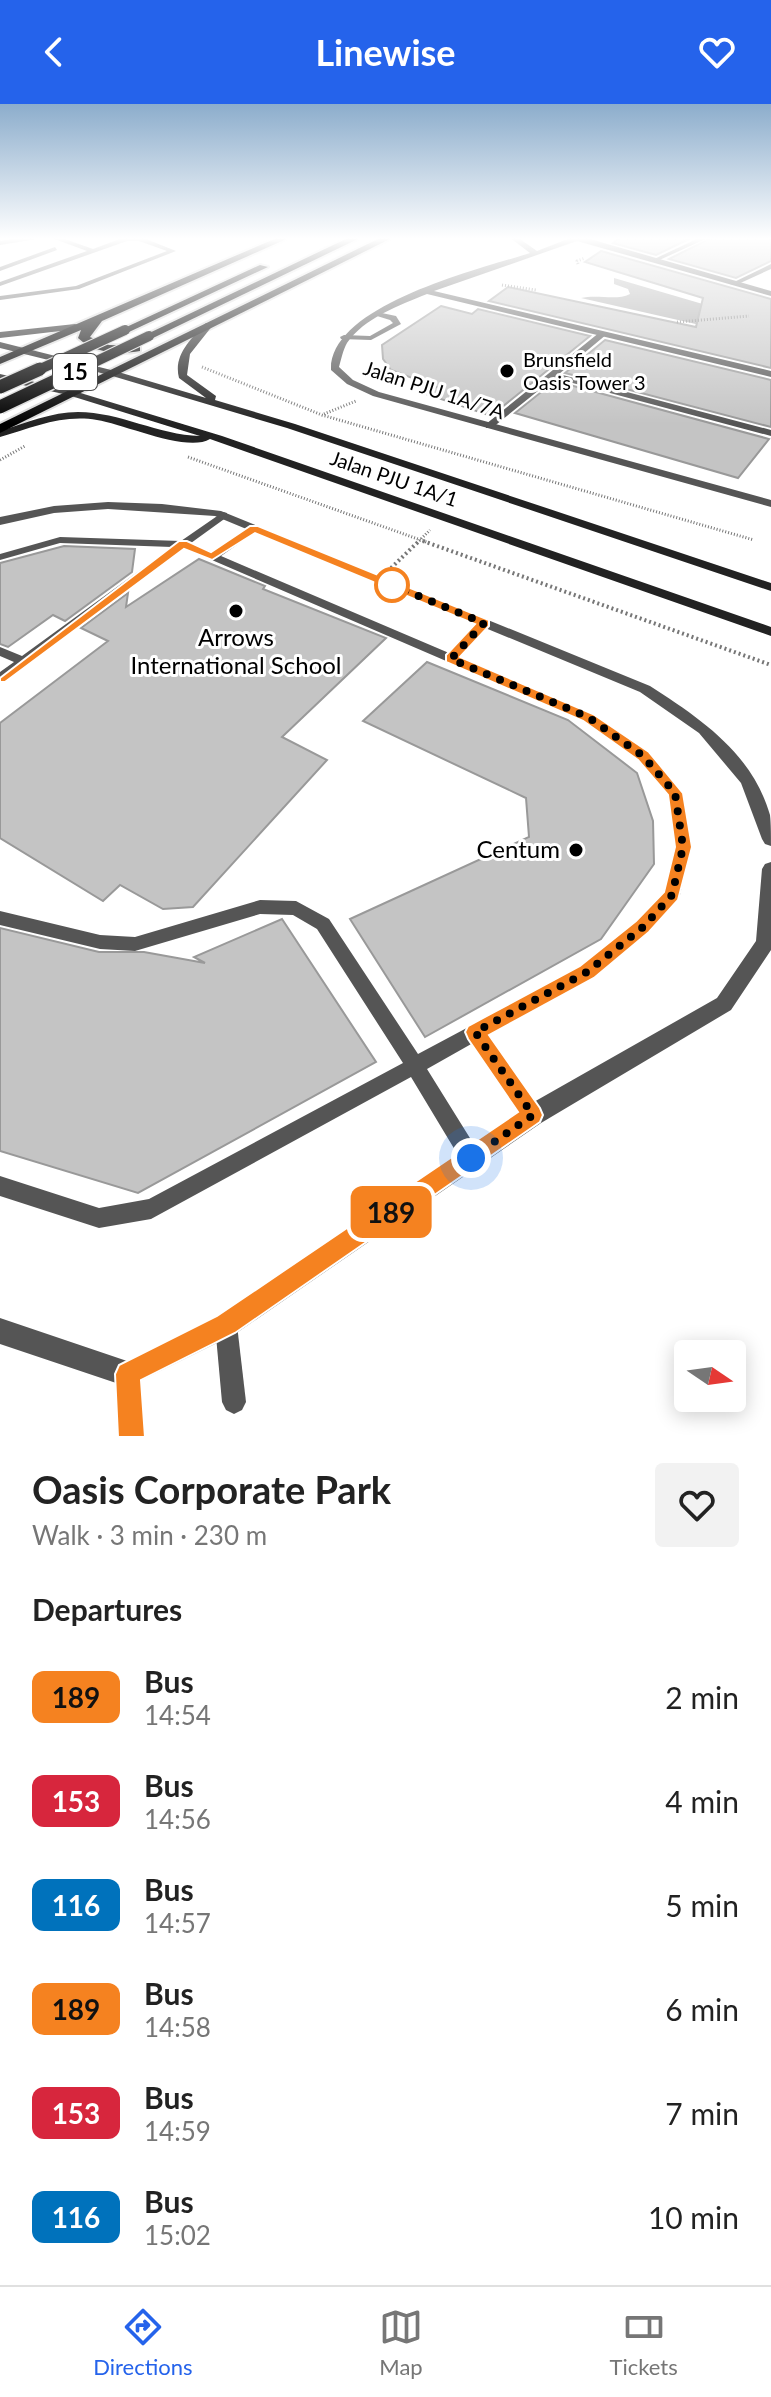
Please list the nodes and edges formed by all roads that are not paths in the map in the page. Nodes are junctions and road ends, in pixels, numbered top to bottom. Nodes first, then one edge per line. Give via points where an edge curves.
1 (141, 299) edge
2 (193, 299) edge
3 (227, 299) edge
4 (262, 299) edge
5 (409, 299) edge
6 (459, 299) edge
7 (380, 314) junction
8 (101, 316) junction
9 (209, 325) junction
10 (75, 327) junction
11 (603, 334) junction
12 (0, 335) edge
13 (344, 337) junction
14 (182, 338) junction
15 (0, 345) edge
16 (23, 351) junction
17 (0, 361) edge
18 (112, 373) junction
19 (771, 374) edge
20 (553, 375) junction
21 (0, 377) edge
22 (0, 387) edge
23 (71, 393) junction
24 (0, 406) edge
25 (223, 406) junction
26 (0, 415) edge
27 (489, 426) junction
28 (0, 432) edge
29 (771, 433) edge
30 (218, 438) junction
31 (771, 490) edge
32 (767, 503) edge
33 (223, 515) junction
34 (0, 521) edge
35 (254, 528) junction
36 (183, 544) junction
37 (0, 557) edge
38 (212, 557) junction
39 (771, 587) edge
40 (484, 623) junction
41 (771, 632) edge
42 (0, 651) edge
43 (451, 659) junction
44 (24, 661) junction
45 (0, 678) edge
46 (771, 839) edge
47 (771, 869) edge
48 (0, 918) edge
49 (475, 1032) junction
50 (415, 1066) junction
51 (533, 1115) junction
52 (471, 1158) junction
53 (0, 1186) edge
54 (226, 1325) junction
55 (0, 1331) edge
56 (128, 1374) junction
57 (234, 1402) dead end
58 (131, 1437) edge

1 - 8 main road
2 - 22 main road, 15, bridge
3 - 24 main road, 15, bridge
4 - 9 main road
5 - 7 street, Jalan PJU 1A/7A
6 - 11 street
7 - 13 street, Jalan PJU 1A/7A
7 - 13 lane via 397,324 371,338
8 - 10 main road
8 - 14 main road via 84,338 102,347 138,349
9 - 14 main road
9 - 25 main road via 182,357 182,376
10 - 12 main road
10 - 16 main road
11 - 19 street
11 - 20 lane
13 - 27 street, Jalan PJU 1A/7A via 334,368 350,382
14 - 18 main road
15 - 16 main road, Jalan PJU 1A/1
16 - 17 main road
16 - 18 main road, Jalan PJU 1A/1
18 - 23 main road
18 - 25 main road, Jalan PJU 1A/1
20 - 27 lane
20 - 29 lane
21 - 23 main road, Jalan PJU 1A/1
23 - 28 main road
23 - 30 main road, Jalan PJU 1A/1
24 - 26 main road
25 - 39 main road, Jalan PJU 1A/1
27 - 32 street, Jalan PJU 1A/7A
28 - 30 main road via 81,415 178,439
30 - 41 main road, Jalan PJU 1A/1
31 - 32 street, Jalan PJU 1A/7A
33 - 34 street via 147,504 78,505
33 - 35 street
33 - 36 lane
35 - 38 lane
35 - 40 street
36 - 37 lane via 60,540
36 - 38 lane
36 - 44 lane
38 - 43 lane
40 - 43 lane
40 - 46 street via 645,689 704,729 748,780
42 - 44 lane
43 - 49 lane via 588,717 643,756 675,793 683,847 672,895 643,927 587,972
44 - 45 lane
47 - 51 street via 765,943 724,1004
48 - 50 lane via 100,942 135,944 260,907 296,908 323,924
49 - 50 lane
49 - 51 lane
50 - 52 lane
50 - 53 lane via 151,1209 99,1218
51 - 52 street
52 - 54 street
54 - 56 street
54 - 57 lane
55 - 56 street
56 - 58 lane

